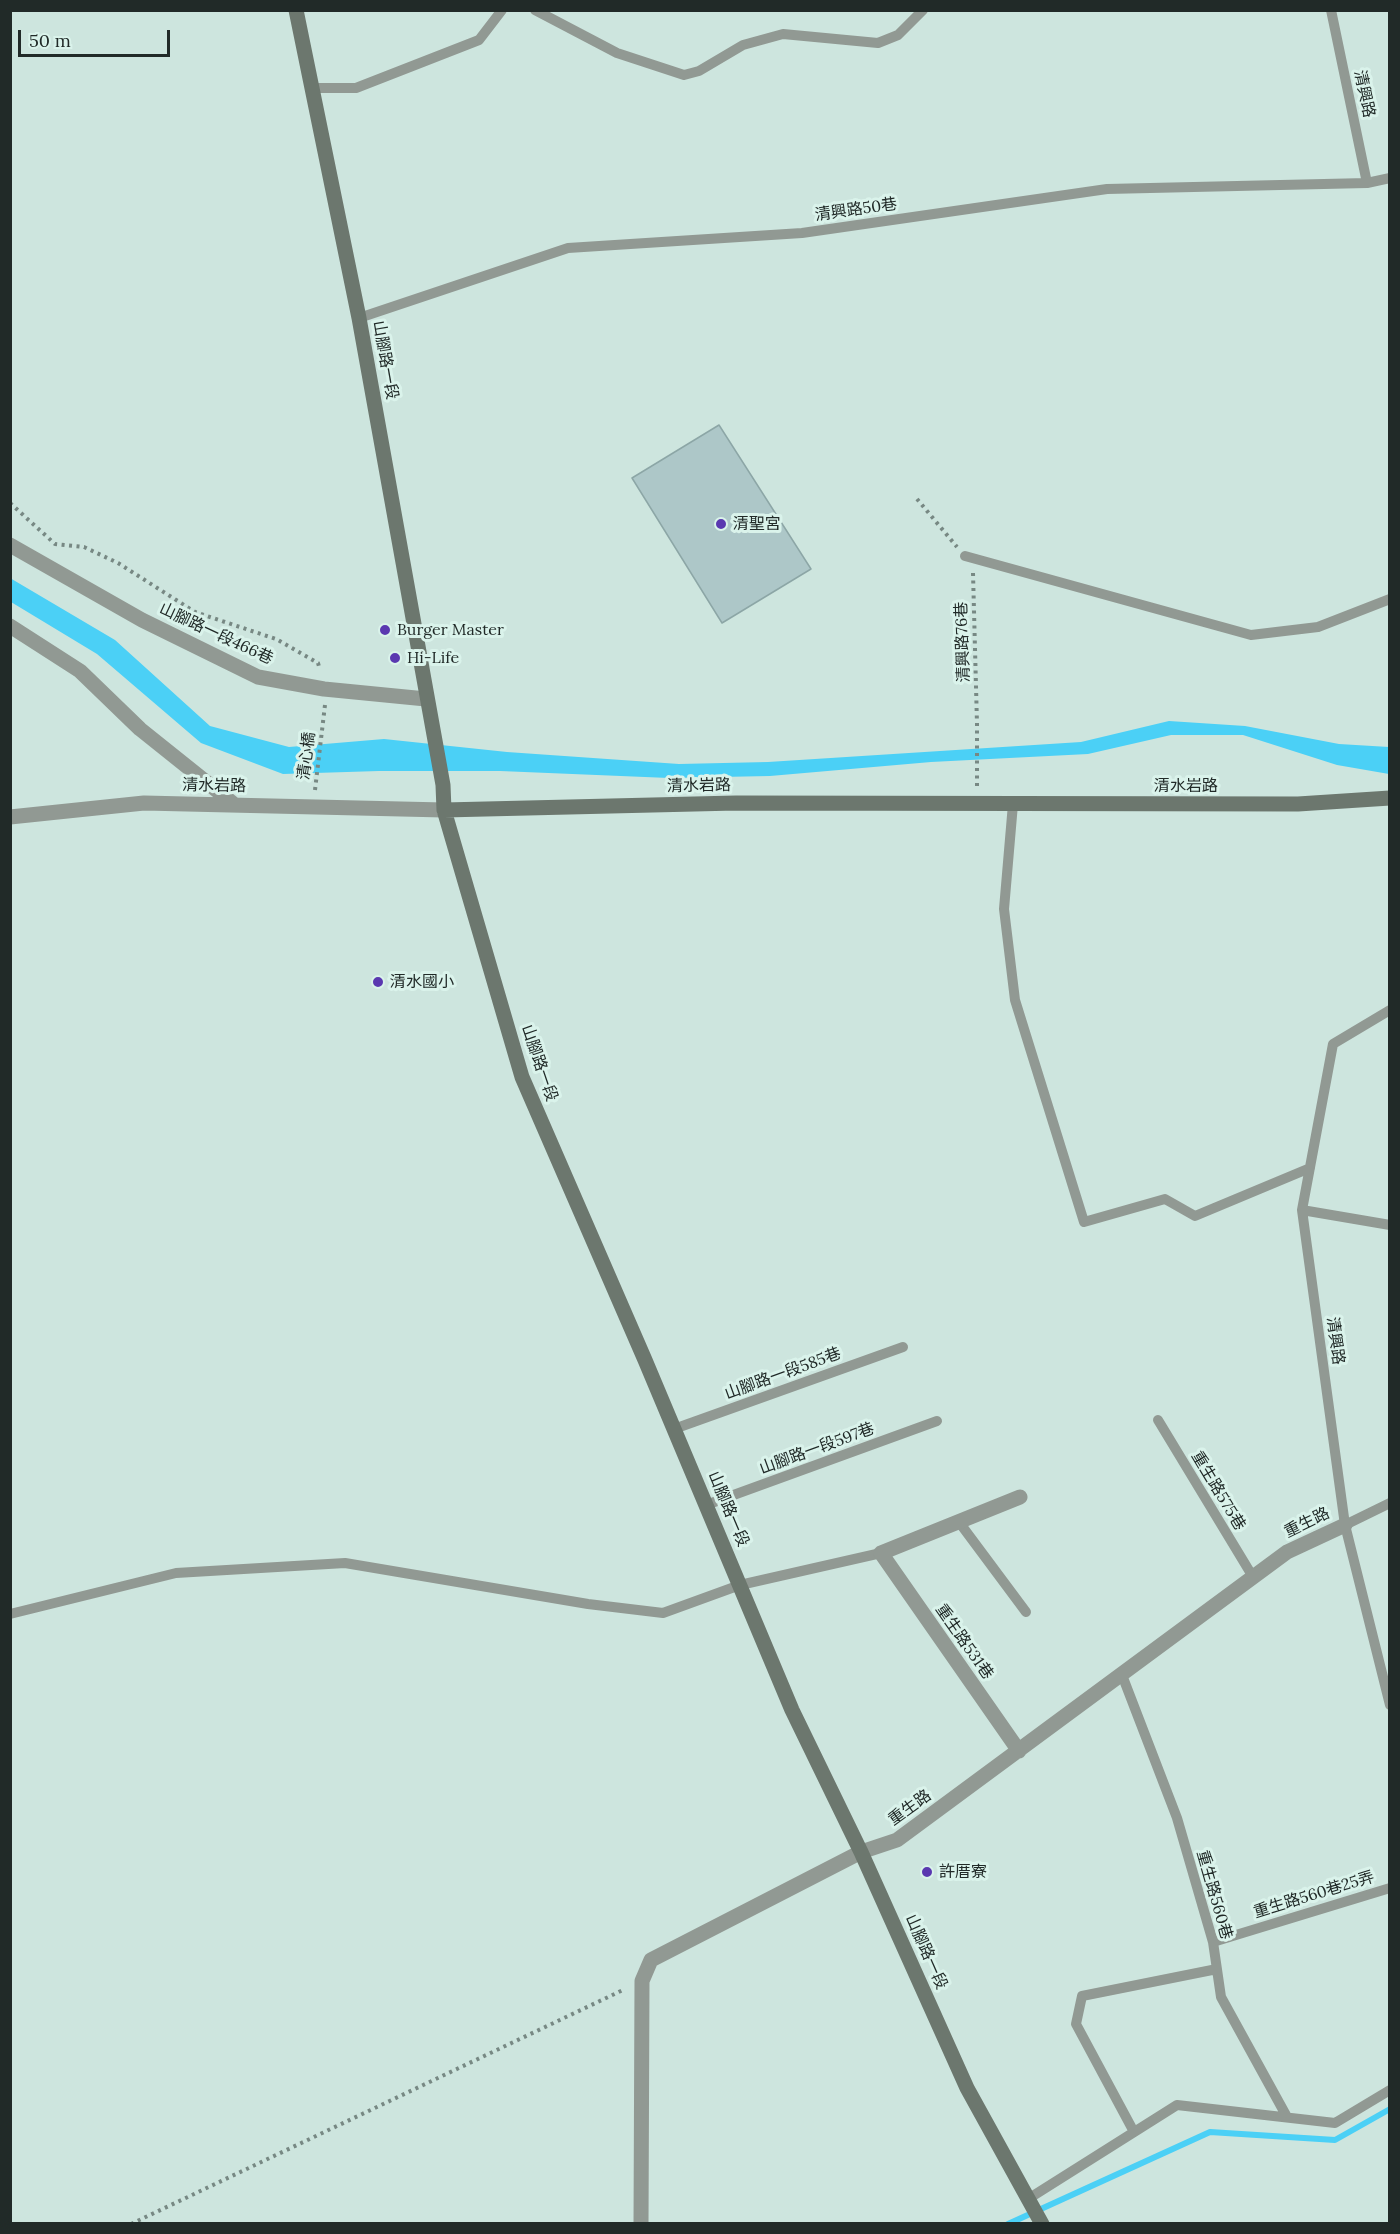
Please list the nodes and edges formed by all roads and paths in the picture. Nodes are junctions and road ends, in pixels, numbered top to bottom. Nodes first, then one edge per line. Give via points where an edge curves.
1 (296, 10) edge
2 (502, 10) edge
3 (535, 10) edge
4 (923, 10) edge
5 (1331, 10) edge
6 (311, 88) junction
7 (1389, 179) edge
8 (1367, 183) junction
9 (359, 318) junction
10 (917, 499) dead end
11 (10, 503) edge
12 (10, 545) edge
13 (965, 556) junction
14 (1389, 599) edge
15 (10, 626) edge
16 (324, 689) junction
17 (426, 699) junction
18 (323, 725) dead end
19 (315, 789) dead end
20 (1389, 798) edge
21 (976, 804) junction
22 (1013, 804) junction
23 (235, 805) junction
24 (444, 810) junction
25 (10, 817) edge
26 (1389, 1010) edge
27 (1310, 1168) junction
28 (1302, 1210) junction
29 (1389, 1225) edge
30 (903, 1347) dead end
31 (1158, 1420) dead end
32 (937, 1421) dead end
33 (674, 1429) junction
34 (1020, 1497) dead end
35 (1389, 1503) edge
36 (706, 1505) junction
37 (959, 1522) junction
38 (1345, 1525) junction
39 (881, 1553) junction
40 (1253, 1577) junction
41 (740, 1585) junction
42 (1026, 1612) dead end
43 (10, 1614) edge
44 (1122, 1675) junction
45 (1389, 1705) edge
46 (1019, 1751) junction
47 (861, 1852) junction
48 (1389, 1888) edge
49 (1213, 1942) junction
50 (1217, 1969) junction
51 (642, 1981) junction
52 (1389, 2090) edge
53 (1287, 2117) junction
54 (1134, 2132) junction
55 (1029, 2199) junction
56 (131, 2223) edge
57 (641, 2223) edge
58 (1042, 2223) edge

1 - 6 main road, 山腳路一段
2 - 6 lane via 478,40 356,88
3 - 4 lane via 617,54 684,75 699,71 743,45 783,34 878,43 898,35
5 - 8 lane, 清興路
6 - 9 main road, 山腳路一段
7 - 8 lane, 清興路50巷
8 - 9 lane, 清興路50巷 via 1107,189 802,233 568,248
9 - 17 main road, 山腳路一段
10 - 13 path, 清興路76巷
11 - 16 path via 55,544 93,551 195,612 276,639 318,663
12 - 16 street, 山腳路一段466巷 via 142,620 258,677
13 - 14 lane via 1251,635 1318,627
13 - 21 path, 清興路76巷 via 973,573
15 - 23 street via 80,671 141,729
16 - 17 street, 山腳路一段466巷
17 - 24 main road, 山腳路一段 via 443,785
18 - 19 path, 清心橋
20 - 22 main road, 清水岩路 via 1298,804
21 - 22 main road, 清水岩路
21 - 24 main road, 清水岩路 via 736,803
22 - 27 lane via 1004,909 1015,1000 1084,1222 1165,1199 1195,1216
23 - 24 street, 清水岩路
23 - 25 street, 清水岩路 via 144,803
24 - 33 main road, 山腳路一段 via 522,1077
26 - 27 lane, 清興路 via 1333,1044
27 - 28 lane, 清興路
28 - 29 lane
28 - 38 lane, 清興路
30 - 33 lane, 山腳路一段585巷
31 - 40 lane, 重生路575巷
32 - 36 lane, 山腳路一段597巷
33 - 36 main road, 山腳路一段
34 - 37 street
35 - 38 lane, 重生路
36 - 41 main road, 山腳路一段
37 - 39 street
37 - 42 lane
38 - 40 street, 重生路 via 1287,1552
38 - 45 lane, 清興路
39 - 41 lane
39 - 46 street, 重生路531巷
40 - 44 street, 重生路
41 - 43 lane via 663,1613 345,1563 176,1573
41 - 47 main road, 山腳路一段 via 792,1710
44 - 46 street, 重生路
44 - 49 lane, 重生路560巷 via 1177,1818
46 - 47 street, 重生路 via 897,1840
47 - 51 street, 重生路 via 651,1960
47 - 55 main road, 山腳路一段 via 967,2088
48 - 49 lane, 重生路560巷25弄
49 - 50 lane, 重生路560巷
50 - 53 lane, 重生路560巷 via 1221,1997
50 - 54 lane via 1082,1996 1076,2024
51 - 56 path
51 - 57 street
52 - 53 lane via 1335,2122
53 - 54 lane via 1177,2105
54 - 55 lane
55 - 58 main road, 山腳路一段

